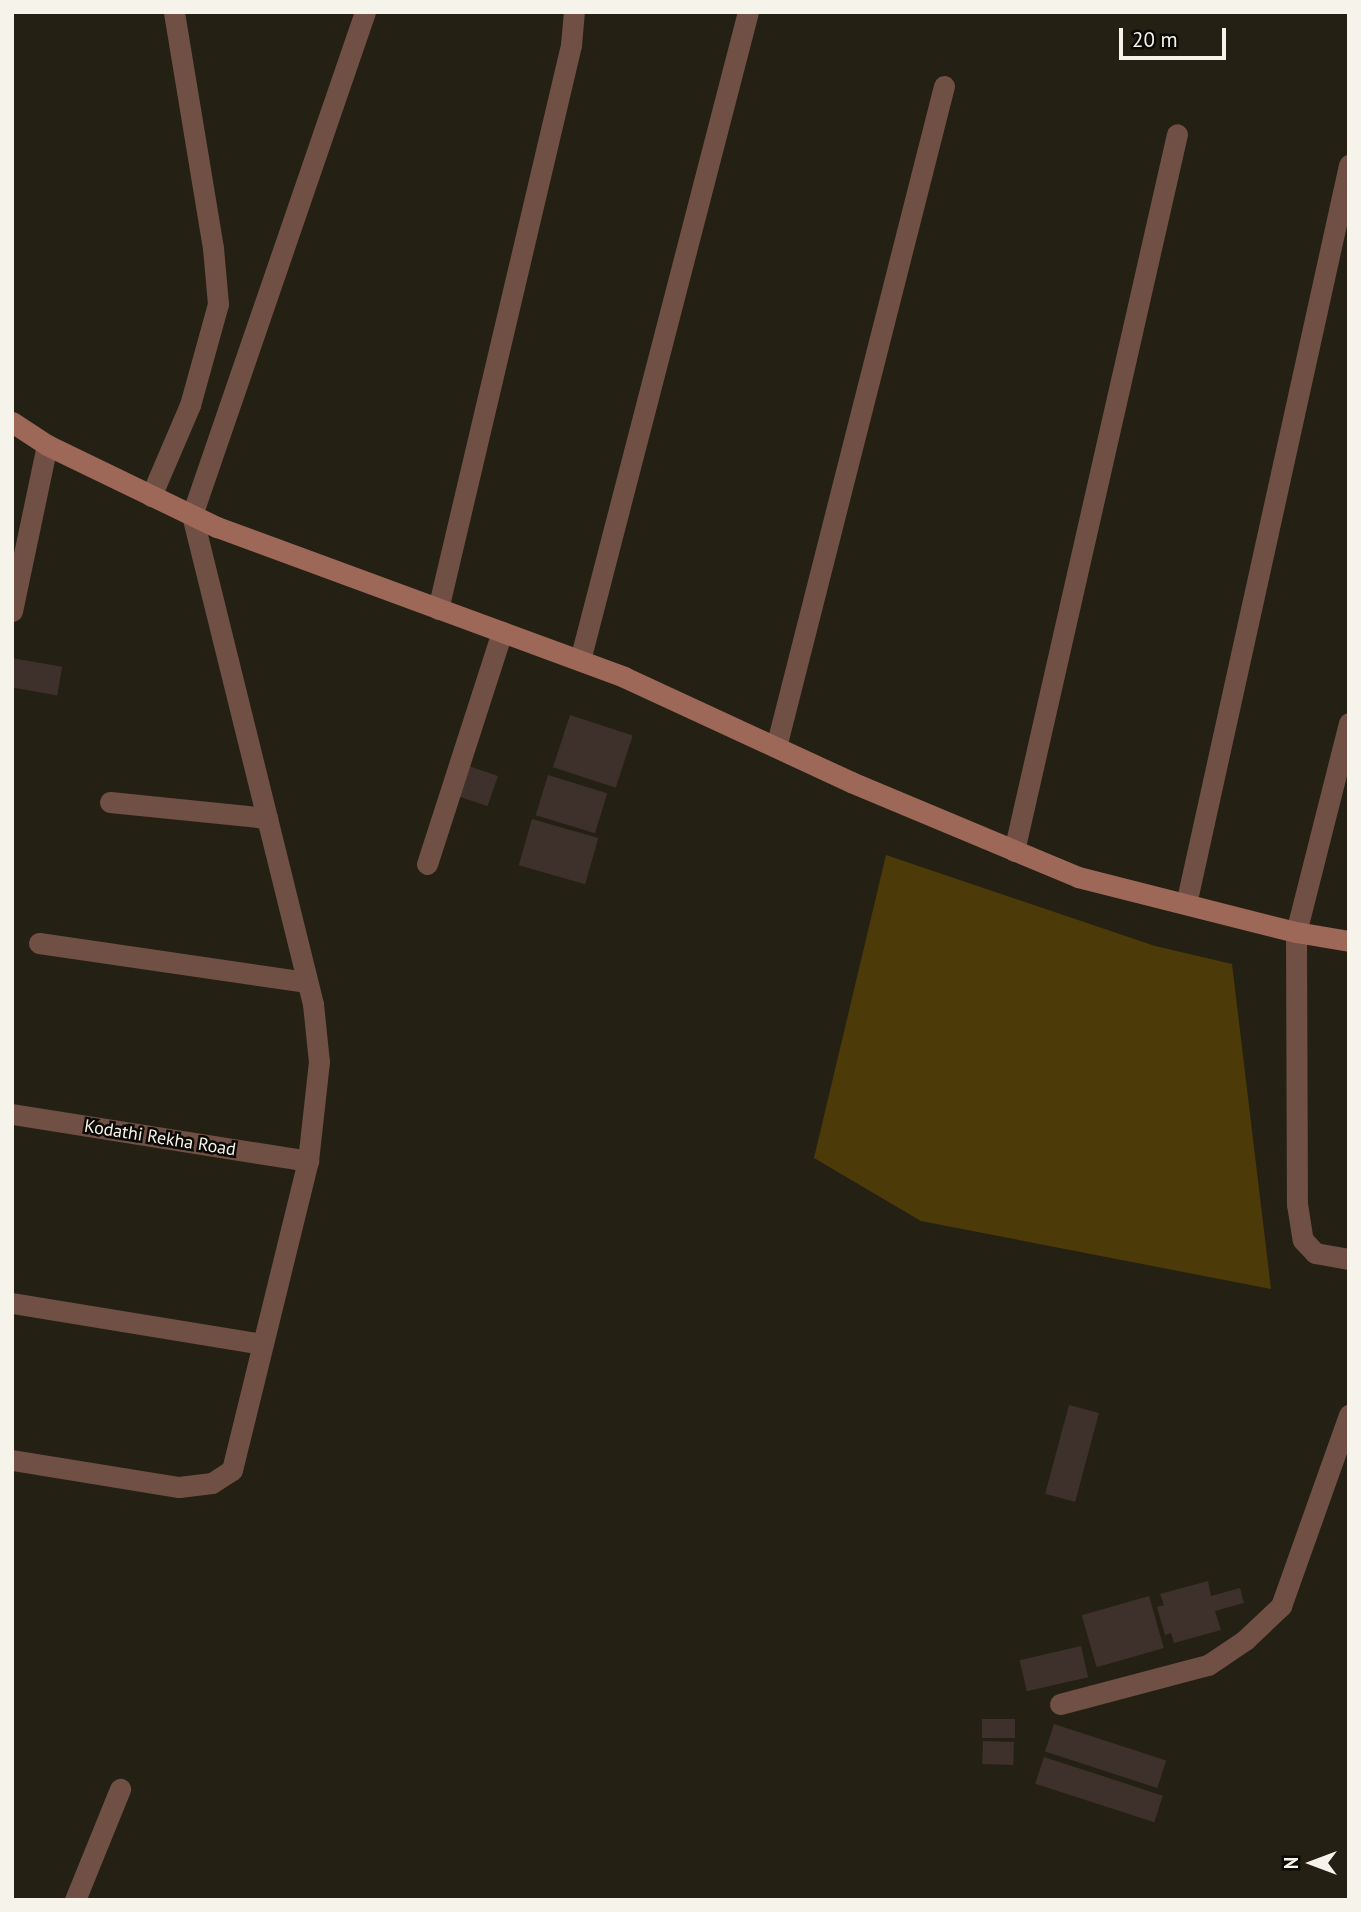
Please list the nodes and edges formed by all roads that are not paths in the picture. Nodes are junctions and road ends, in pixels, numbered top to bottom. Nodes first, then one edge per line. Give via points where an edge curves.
1 (174, 12) edge
2 (365, 12) edge
3 (574, 12) edge
4 (748, 12) edge
5 (944, 86) dead end
6 (1177, 134) dead end
7 (1349, 165) edge
8 (12, 422) edge
9 (47, 445) junction
10 (151, 496) junction
11 (192, 515) junction
12 (438, 609) junction
13 (12, 611) edge
14 (502, 632) junction
15 (580, 660) junction
16 (1349, 723) edge
17 (776, 747) junction
18 (110, 802) dead end
19 (267, 818) junction
20 (1014, 851) junction
21 (426, 864) dead end
22 (1186, 904) junction
23 (1296, 932) junction
24 (1349, 941) edge
25 (39, 943) dead end
26 (307, 982) junction
27 (12, 1114) edge
28 (308, 1161) junction
29 (1349, 1259) edge
30 (12, 1303) edge
31 (263, 1343) junction
32 (1349, 1415) edge
33 (12, 1460) edge
34 (1060, 1704) dead end
35 (120, 1789) dead end
36 (75, 1900) edge

1 - 10 street via 218,304 190,405
2 - 11 street
3 - 12 street via 571,45
4 - 15 street
5 - 17 street
6 - 20 street
7 - 22 street
8 - 9 street
9 - 10 street
9 - 13 street
10 - 11 street
11 - 12 street
11 - 19 street
12 - 14 street
14 - 15 street
14 - 21 street
15 - 17 street
16 - 23 street
17 - 20 street
18 - 19 street
19 - 26 street
20 - 22 street via 1078,877
22 - 23 street
23 - 24 street
23 - 29 street via 1297,1204 1303,1240 1315,1253
25 - 26 street
26 - 28 street via 319,1062
27 - 28 street, Kodathi Rekha Road
28 - 31 street
30 - 31 street
31 - 33 street via 232,1469 212,1483 179,1487
32 - 34 street via 1281,1606 1245,1640 1208,1665
35 - 36 street

